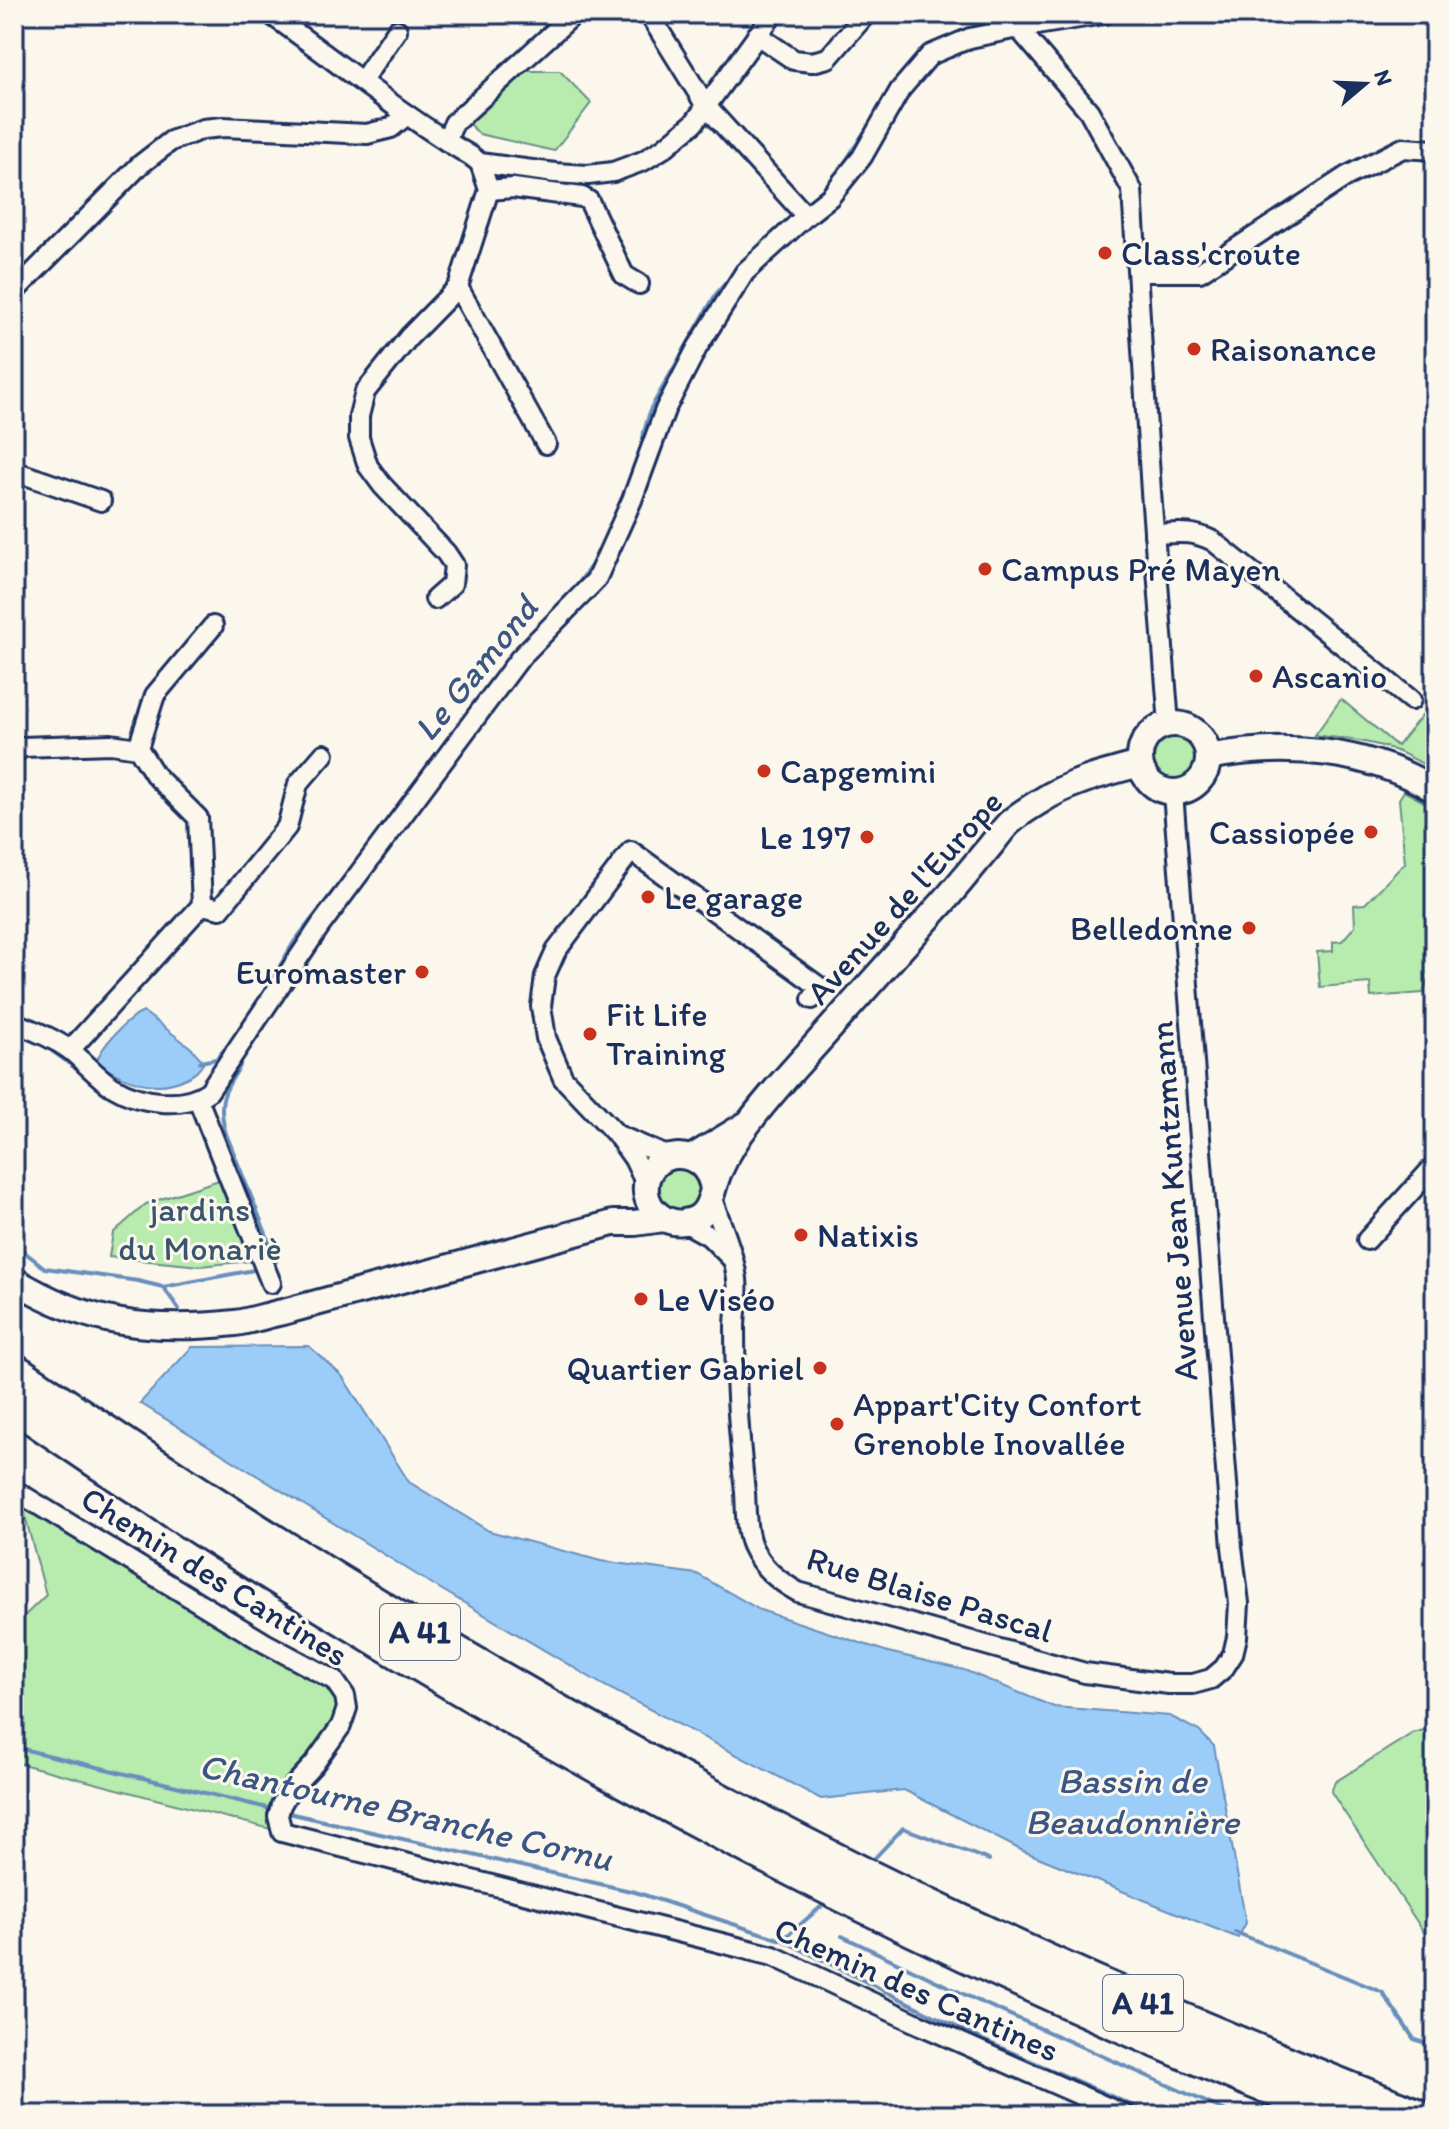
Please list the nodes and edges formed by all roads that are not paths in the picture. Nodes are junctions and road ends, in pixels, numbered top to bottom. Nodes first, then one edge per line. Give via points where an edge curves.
1 (270, 14) edge
2 (574, 14) edge
3 (649, 14) edge
4 (773, 14) edge
5 (866, 14) edge
6 (1104, 14) edge
7 (1018, 28) junction
8 (397, 30) dead end
9 (757, 35) junction
10 (362, 81) junction
11 (706, 106) junction
12 (407, 115) junction
13 (446, 141) junction
14 (1435, 150) edge
15 (480, 163) junction
16 (516, 168) junction
17 (513, 188) junction
18 (489, 190) junction
19 (806, 216) junction
20 (1138, 272) junction
21 (639, 284) dead end
22 (458, 287) junction
23 (14, 292) edge
24 (546, 444) dead end
25 (14, 471) edge
26 (101, 501) dead end
27 (1154, 534) junction
28 (435, 599) dead end
29 (213, 626) dead end
30 (1411, 700) dead end
31 (1169, 725) junction
32 (138, 748) junction
33 (14, 754) edge
34 (324, 754) dead end
35 (1208, 757) junction
36 (1140, 764) junction
37 (1435, 790) edge
38 (1173, 793) junction
39 (202, 905) junction
40 (812, 999) dead end
41 (14, 1023) edge
42 (70, 1050) junction
43 (198, 1099) junction
44 (750, 1121) junction
45 (617, 1135) junction
46 (680, 1157) junction
47 (1435, 1165) edge
48 (646, 1187) junction
49 (712, 1194) junction
50 (674, 1221) junction
51 (613, 1223) junction
52 (1367, 1240) dead end
53 (733, 1260) junction
54 (14, 1280) edge
55 (271, 1283) dead end
56 (14, 1370) edge
57 (14, 1405) edge
58 (14, 1490) edge
59 (1239, 1603) joint
60 (864, 1889) junction
61 (1125, 2115) edge
62 (1337, 2115) edge
63 (1416, 2115) edge

1 - 10 street
2 - 13 street via 454,123
3 - 11 street
4 - 9 street
5 - 9 street via 828,58 812,62 794,60
6 - 7 street
7 - 19 street via 970,38 930,55 900,90 862,157 830,197
7 - 20 street via 1089,111 1132,190
8 - 10 street
9 - 11 street
10 - 12 street
11 - 16 street via 664,148 613,172 588,175
11 - 19 street
12 - 13 street
12 - 23 street via 391,128 367,134 223,127 171,141 107,196
13 - 15 street
14 - 20 street via 1403,148 1347,176 1200,272
15 - 16 street
15 - 18 street
16 - 17 street
17 - 18 street
17 - 21 street via 589,201 624,275
18 - 22 street
19 - 43 street via 745,272 697,348 665,410 596,580 520,658 320,926 209,1091
20 - 27 street
22 - 24 street
22 - 28 street via 365,392 359,416 368,466 454,565 452,584
25 - 26 street
27 - 30 street via 1198,533 1213,541
27 - 31 street
29 - 32 street via 155,695
31 - 35 main road via 1189,727 1199,735
31 - 36 main road via 1147,737
32 - 33 street via 22,747
32 - 39 street via 155,775 198,818
34 - 39 street via 298,784 287,827 220,909
35 - 37 main road via 1288,749 1354,756 1403,772
35 - 38 main road via 1201,779
36 - 38 main road via 1151,783
36 - 44 main road, Avenue de l'Europe via 1094,776 1042,799 1010,823
38 - 59 street, Avenue Jean Kuntzmann
39 - 42 street
40 - 45 street via 821,988 631,851 556,951 545,976 541,1006 546,1038 563,1078
41 - 42 street
42 - 43 street via 128,1095 170,1102
43 - 55 street
44 - 46 main road, Avenue de l'Europe
44 - 49 main road, Avenue de l'Europe via 719,1171
45 - 46 street
45 - 48 street
46 - 48 main road, Avenue de l'Europe via 654,1167
46 - 49 main road via 707,1170
47 - 52 street
48 - 50 main road via 651,1207
48 - 51 main road, Avenue de l'Europe
49 - 50 main road, Avenue de l'Europe via 704,1211 691,1220
49 - 53 street, Rue Blaise Pascal
50 - 51 main road, Avenue de l'Europe
50 - 53 street via 709,1236
51 - 54 main road, Avenue de l'Europe via 238,1322 169,1327 107,1320
53 - 59 street, Rue Blaise Pascal via 750,1541 780,1582 798,1592 1085,1673 1169,1684 1204,1682 1224,1668 1237,1637
56 - 60 highway, A 41 via 209,1501 433,1640 684,1781 844,1863
57 - 60 highway, A 41 via 420,1666 819,1884
58 - 61 street, Chemin des Cantines via 334,1680 347,1708 341,1726 289,1791 279,1810 282,1832 773,1956
60 - 62 highway, A 41 via 1063,2000
60 - 63 highway, A 41

